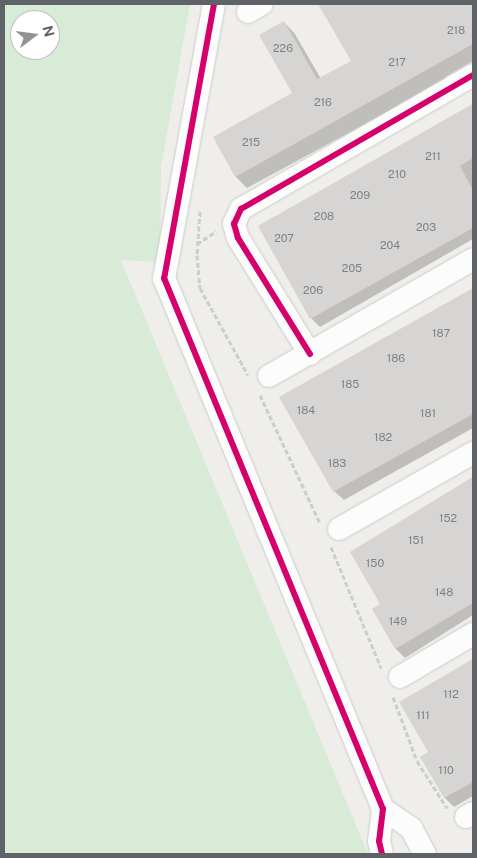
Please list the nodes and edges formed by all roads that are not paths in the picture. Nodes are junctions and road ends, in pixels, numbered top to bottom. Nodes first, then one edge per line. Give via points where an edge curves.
1 (214, 4) edge
2 (473, 75) edge
3 (473, 259) edge
4 (310, 354) junction
5 (258, 380) road end
6 (473, 453) edge
7 (330, 534) road end
8 (473, 634) edge
9 (391, 680) road end
10 (384, 809) junction
11 (382, 854) edge
12 (425, 854) edge

1 - 10 street via 164,278
2 - 4 street via 241,209 234,224 238,238
3 - 4 street
4 - 5 street
6 - 7 street
8 - 9 street
10 - 11 street via 380,841
10 - 12 street via 411,828

